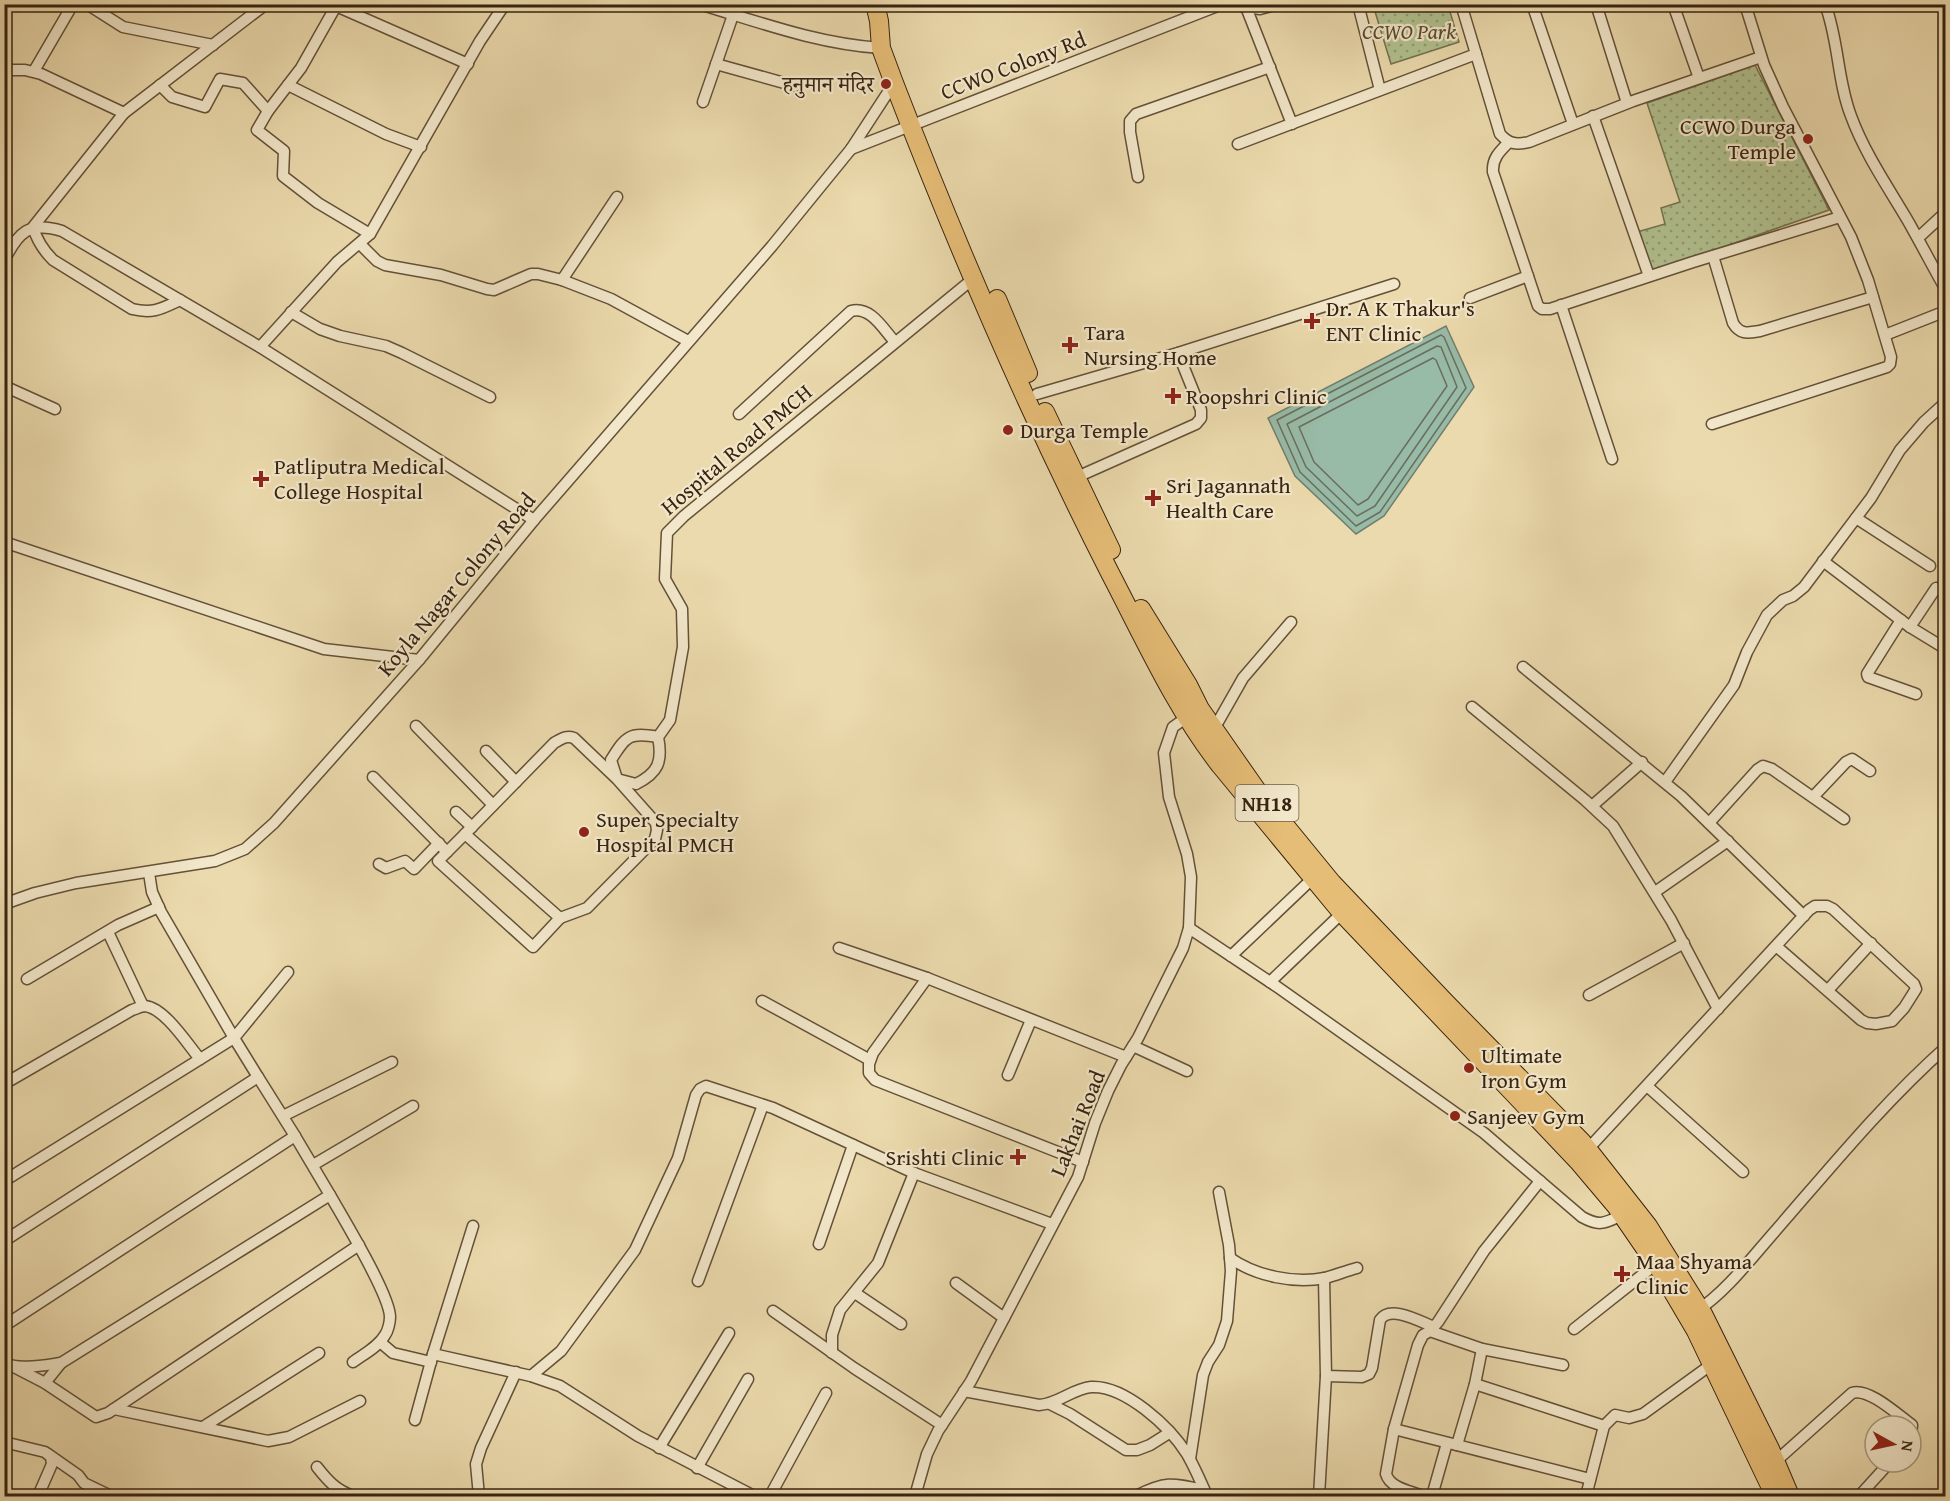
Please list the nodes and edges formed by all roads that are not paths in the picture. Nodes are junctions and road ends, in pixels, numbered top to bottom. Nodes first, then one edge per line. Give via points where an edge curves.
1 (73, 4) edge
2 (87, 4) edge
3 (266, 4) edge
4 (505, 4) edge
5 (699, 4) edge
6 (1232, 4) edge
7 (1279, 4) edge
8 (1358, 4) edge
9 (1461, 4) edge
10 (1532, 4) edge
11 (1596, 4) edge
12 (1673, 4) edge
13 (1745, 4) edge
14 (1824, 4) edge
15 (1246, 7) junction
16 (877, 13) edge
17 (733, 15) junction
18 (213, 45) junction
19 (881, 48) junction
20 (1476, 54) junction
21 (1761, 57) junction
22 (468, 64) junction
23 (716, 64) junction
24 (1270, 67) junction
25 (4, 70) edge
26 (33, 71) junction
27 (1699, 78) junction
28 (894, 83) junction
29 (160, 85) junction
30 (288, 85) junction
31 (795, 86) dead end
32 (1380, 90) junction
33 (703, 102) dead end
34 (1627, 103) junction
35 (268, 111) junction
36 (124, 113) junction
37 (1593, 117) junction
38 (915, 124) junction
39 (1292, 124) junction
40 (1573, 124) junction
41 (1508, 142) junction
42 (1238, 144) dead end
43 (421, 147) junction
44 (851, 150) junction
45 (1138, 177) dead end
46 (617, 197) dead end
47 (1946, 212) edge
48 (1840, 217) junction
49 (33, 227) junction
50 (370, 234) junction
51 (1918, 238) junction
52 (360, 244) junction
53 (1713, 256) junction
54 (4, 261) edge
55 (1527, 276) junction
56 (1649, 276) junction
57 (974, 278) junction
58 (562, 280) junction
59 (1394, 284) dead end
60 (1946, 290) edge
61 (1873, 297) junction
62 (1470, 298) dead end
63 (180, 300) junction
64 (1561, 305) junction
65 (1946, 311) edge
66 (291, 312) junction
67 (1886, 335) junction
68 (688, 341) junction
69 (895, 342) junction
70 (260, 347) junction
71 (1178, 353) junction
72 (4, 386) edge
73 (1038, 394) junction
74 (490, 397) dead end
75 (1946, 402) edge
76 (55, 408) dead end
77 (739, 414) dead end
78 (1044, 423) junction
79 (1712, 424) dead end
80 (1612, 459) dead end
81 (1077, 477) junction
82 (1856, 518) junction
83 (534, 520) junction
84 (4, 543) edge
85 (1823, 561) junction
86 (1930, 566) dead end
87 (1936, 588) dead end
88 (1291, 622) dead end
89 (1906, 624) junction
90 (1946, 649) edge
91 (419, 660) junction
92 (1523, 667) dead end
93 (1916, 694) dead end
94 (1472, 707) dead end
95 (1193, 713) junction
96 (416, 726) dead end
97 (1214, 729) junction
98 (658, 737) junction
99 (486, 751) dead end
100 (1642, 762) junction
101 (1870, 771) dead end
102 (373, 777) dead end
103 (617, 779) junction
104 (516, 782) junction
105 (1665, 782) junction
106 (1813, 797) junction
107 (493, 805) junction
108 (1592, 806) junction
109 (456, 812) dead end
110 (1844, 819) dead end
111 (1709, 823) junction
112 (468, 831) junction
113 (1728, 841) junction
114 (439, 843) junction
115 (447, 852) junction
116 (379, 864) dead end
117 (148, 873) junction
118 (1312, 879) junction
119 (1655, 892) junction
120 (4, 904) edge
121 (159, 907) junction
122 (1342, 913) junction
123 (1804, 916) junction
124 (560, 918) junction
125 (1190, 928) junction
126 (108, 932) junction
127 (1684, 943) junction
128 (1871, 943) junction
129 (1776, 946) junction
130 (839, 948) dead end
131 (1231, 956) junction
132 (288, 972) dead end
133 (927, 978) junction
134 (27, 980) dead end
135 (1270, 982) junction
136 (1828, 990) junction
137 (1589, 994) dead end
138 (762, 1001) dead end
139 (143, 1006) junction
140 (1718, 1009) junction
141 (1031, 1020) junction
142 (234, 1038) junction
143 (1133, 1046) junction
144 (1946, 1047) edge
145 (1126, 1057) junction
146 (200, 1059) junction
147 (870, 1060) junction
148 (392, 1062) dead end
149 (1187, 1071) dead end
150 (1008, 1075) dead end
151 (258, 1077) junction
152 (4, 1084) edge
153 (1647, 1086) junction
154 (763, 1105) junction
155 (413, 1106) dead end
156 (283, 1116) junction
157 (295, 1136) junction
158 (854, 1145) junction
159 (1588, 1149) junction
160 (1083, 1162) junction
161 (313, 1165) junction
162 (1743, 1172) dead end
163 (914, 1173) junction
164 (4, 1181) edge
165 (1540, 1181) junction
166 (1219, 1192) dead end
167 (330, 1195) junction
168 (1622, 1215) junction
169 (1052, 1224) junction
170 (473, 1226) dead end
171 (4, 1241) edge
172 (819, 1244) dead end
173 (359, 1245) junction
174 (1230, 1258) junction
175 (1656, 1264) junction
176 (1357, 1269) dead end
177 (1324, 1278) junction
178 (698, 1281) dead end
179 (956, 1283) dead end
180 (855, 1293) junction
181 (772, 1311) dead end
182 (1694, 1313) junction
183 (1004, 1318) junction
184 (901, 1324) dead end
185 (4, 1326) edge
186 (1432, 1329) junction
187 (1574, 1329) dead end
188 (729, 1333) dead end
189 (380, 1342) junction
190 (1482, 1349) junction
191 (319, 1353) dead end
192 (832, 1353) junction
193 (432, 1358) junction
194 (353, 1362) dead end
195 (7, 1363) edge
196 (61, 1363) junction
197 (1712, 1364) junction
198 (1563, 1365) dead end
199 (516, 1372) junction
200 (531, 1376) junction
201 (1326, 1376) junction
202 (748, 1379) dead end
203 (45, 1383) junction
204 (1475, 1384) junction
205 (964, 1391) junction
206 (826, 1393) dead end
207 (360, 1401) dead end
208 (1050, 1404) junction
209 (114, 1409) junction
210 (1896, 1414) edge
211 (415, 1420) dead end
212 (942, 1425) junction
213 (1604, 1426) junction
214 (203, 1427) junction
215 (1394, 1429) junction
216 (1169, 1433) junction
217 (4, 1442) edge
218 (1452, 1444) junction
219 (659, 1448) junction
220 (45, 1452) junction
221 (1190, 1460) junction
222 (1775, 1462) junction
223 (317, 1467) dead end
224 (697, 1468) junction
225 (1880, 1474) edge
226 (1590, 1479) junction
227 (1206, 1493) edge
228 (1862, 1494) dead end
229 (38, 1497) edge
230 (111, 1497) edge
231 (353, 1497) edge
232 (479, 1497) edge
233 (754, 1497) edge
234 (770, 1497) edge
235 (915, 1497) edge
236 (1136, 1497) edge
237 (1319, 1497) edge
238 (1423, 1497) edge
239 (1432, 1497) edge
240 (1586, 1497) edge
241 (1775, 1497) edge
242 (1790, 1497) edge

1 - 26 street
2 - 18 street via 123,27
3 - 18 street
4 - 22 street
5 - 17 street
6 - 15 street, CCWO Colony Rd
6 - 38 street, CCWO Colony Rd via 1220,5
7 - 15 street, CCWO Colony Rd via 1260,9
8 - 32 street
9 - 20 street
10 - 40 street
11 - 34 street
12 - 27 street
13 - 21 street
14 - 51 street via 1851,116
15 - 24 street
16 - 19 highway, NH18
16 - 38 highway, NH18 via 892,47
17 - 19 street via 820,40
17 - 23 street
18 - 29 street
19 - 28 highway, NH18
20 - 32 street
20 - 41 street via 1500,134
21 - 27 street
21 - 48 street
22 - 30 street via 336,6
22 - 43 street
23 - 31 street
23 - 33 street
24 - 39 street
24 - 45 street via 1136,114 1130,121 1130,132
25 - 26 street
26 - 36 street
27 - 34 street
28 - 38 highway, NH18
28 - 44 street, Koyla Nagar Colony Road
29 - 35 street via 172,97 205,106 220,79 243,83
29 - 36 street
30 - 35 street
30 - 43 street via 386,134
32 - 39 street
34 - 37 street
35 - 50 street via 257,130 284,151 283,176 318,203
36 - 49 street
37 - 40 street
37 - 56 street
38 - 44 street, Koyla Nagar Colony Road
38 - 57 highway, NH18
38 - 73 highway, NH18
39 - 42 street
40 - 41 street via 1528,142
41 - 55 street via 1492,166
43 - 50 street
44 - 68 street, Koyla Nagar Colony Road
46 - 58 street
47 - 51 street
48 - 53 street
48 - 61 street
49 - 54 street via 12,244
49 - 63 street via 62,231
49 - 63 street via 37,241 53,260 132,309 156,312
50 - 52 street
51 - 60 street
52 - 58 street via 385,265 441,275 480,288 494,290 531,274
52 - 66 street via 337,262
53 - 56 street
53 - 61 street via 1733,322 1742,333
55 - 62 street
55 - 64 street via 1538,306 1546,309
56 - 64 street
57 - 69 street, Hospital Road PMCH
57 - 78 highway, NH18
58 - 68 street via 611,299
59 - 71 street
61 - 67 street
63 - 70 street
64 - 80 street
65 - 67 street
66 - 70 street
66 - 74 street via 320,329 386,346
67 - 79 street via 1891,357 1887,367
68 - 83 street, Koyla Nagar Colony Road
69 - 77 street via 868,312 851,311
69 - 98 street, Hospital Road PMCH via 667,533 665,579 682,609 682,647 670,720
70 - 83 street
71 - 73 street
71 - 81 street via 1202,418
72 - 76 street
73 - 78 highway, NH18
75 - 82 street via 1900,450
78 - 81 highway, NH18
78 - 95 highway, NH18 via 1084,523 1157,665
81 - 95 highway, NH18
82 - 85 street
82 - 86 street
83 - 91 street, Koyla Nagar Colony Road
84 - 91 street via 324,649
85 - 89 street
85 - 105 street via 1799,592 1767,615 1729,693
87 - 89 street
88 - 97 street via 1243,678
89 - 90 street
89 - 93 street via 1867,674 1868,678
91 - 117 street, Koyla Nagar Colony Road via 274,823 245,849 215,861
92 - 100 street
94 - 108 street
95 - 97 highway, NH18
95 - 118 highway, NH18 via 1202,742
95 - 125 street, Lakhai Road via 1173,727 1164,753 1170,796 1191,877
96 - 107 street
97 - 159 highway, NH18 via 1260,795 1332,883
98 - 103 street via 660,760 650,777 636,784
98 - 103 street via 639,734 623,740 611,760
99 - 104 street
100 - 105 street
100 - 108 street
101 - 106 street via 1852,759
102 - 114 street
103 - 104 street via 569,736 554,743
103 - 124 street via 656,823 655,839 587,908
104 - 107 street
105 - 111 street
106 - 110 street
106 - 111 street via 1763,766
107 - 112 street
108 - 119 street via 1623,839
109 - 112 street
111 - 113 street
112 - 115 street
112 - 124 street
113 - 119 street
113 - 123 street
114 - 115 street
114 - 116 street via 414,868 405,861 386,868
115 - 124 street via 438,861 533,947
117 - 120 street, Koyla Nagar Colony Road via 76,884
117 - 121 street
118 - 122 highway, NH18
118 - 131 street
119 - 127 street
121 - 126 street
121 - 142 street
122 - 135 street
122 - 168 highway, NH18 via 1578,1161
123 - 128 street via 1815,906 1827,906
123 - 129 street
125 - 131 street
125 - 143 street, Lakhai Road
126 - 134 street
126 - 139 street
127 - 137 street
127 - 140 street
128 - 136 street
128 - 136 street via 1916,989 1892,1021 1876,1024 1861,1020
129 - 136 street
129 - 140 street
130 - 133 street
131 - 135 street
132 - 142 street
133 - 141 street
133 - 147 street
135 - 165 street via 1475,1127
138 - 147 street
139 - 146 street via 155,1009 165,1018
139 - 152 street
140 - 153 street
141 - 145 street
141 - 150 street
142 - 146 street
142 - 151 street
143 - 145 street, Lakhai Road
143 - 149 street
144 - 182 street via 1874,1119 1729,1283
145 - 160 street, Lakhai Road via 1095,1123
146 - 164 street
147 - 160 street via 869,1073 875,1080
148 - 156 street
151 - 156 street
151 - 171 street
153 - 159 street
153 - 162 street
154 - 158 street
154 - 178 street
154 - 200 street via 714,1088 700,1089 678,1158 635,1250 561,1351
155 - 161 street
156 - 157 street
157 - 161 street
157 - 185 street
158 - 163 street
158 - 172 street
159 - 182 highway, NH18 via 1648,1226
160 - 169 street, Lakhai Road
161 - 167 street
163 - 169 street
163 - 180 street via 878,1263
165 - 168 street via 1592,1223 1603,1224
165 - 186 street via 1484,1251
166 - 174 street
167 - 173 street
167 - 196 street
168 - 175 highway, NH18
169 - 183 street, Lakhai Road
170 - 193 street
173 - 189 street via 390,1316
173 - 209 street
174 - 177 street via 1264,1274
174 - 221 street via 1227,1321 1203,1375
175 - 182 highway, NH18
175 - 187 street
176 - 177 street
177 - 201 street
179 - 183 street
180 - 184 street
180 - 192 street via 840,1310 832,1335
181 - 192 street
182 - 197 highway, NH18
182 - 222 highway, NH18
183 - 205 street, Lakhai Road
186 - 190 street
186 - 201 street via 1400,1315 1382,1315 1369,1374
186 - 215 street via 1419,1340
188 - 219 street
189 - 193 street via 393,1353
189 - 194 street
190 - 198 street
190 - 204 street
191 - 214 street
192 - 212 street
193 - 199 street
193 - 211 street
195 - 196 street
195 - 203 street
196 - 203 street
197 - 213 street via 1643,1414 1629,1418 1615,1415
197 - 241 highway, NH18
199 - 200 street
199 - 232 street via 476,1464
200 - 219 street via 560,1386
201 - 237 street
202 - 224 street
203 - 209 street via 96,1417
204 - 213 street
204 - 218 street
205 - 208 street via 1023,1403
205 - 212 street, Lakhai Road
206 - 234 street
207 - 214 street via 279,1440
208 - 216 street via 1126,1449 1137,1450
208 - 216 street via 1080,1389 1108,1389 1135,1403
209 - 214 street
210 - 222 street via 1857,1391
212 - 235 street, Lakhai Road via 927,1454
213 - 226 street
215 - 218 street
215 - 238 street via 1386,1465 1388,1480
216 - 221 street
217 - 220 street
218 - 226 street
218 - 239 street
219 - 224 street
220 - 229 street via 52,1464
220 - 230 street via 84,1483
221 - 227 street
222 - 242 highway, NH18
223 - 231 street via 331,1484
224 - 233 street
225 - 228 street
226 - 240 street
227 - 236 street via 1166,1484

